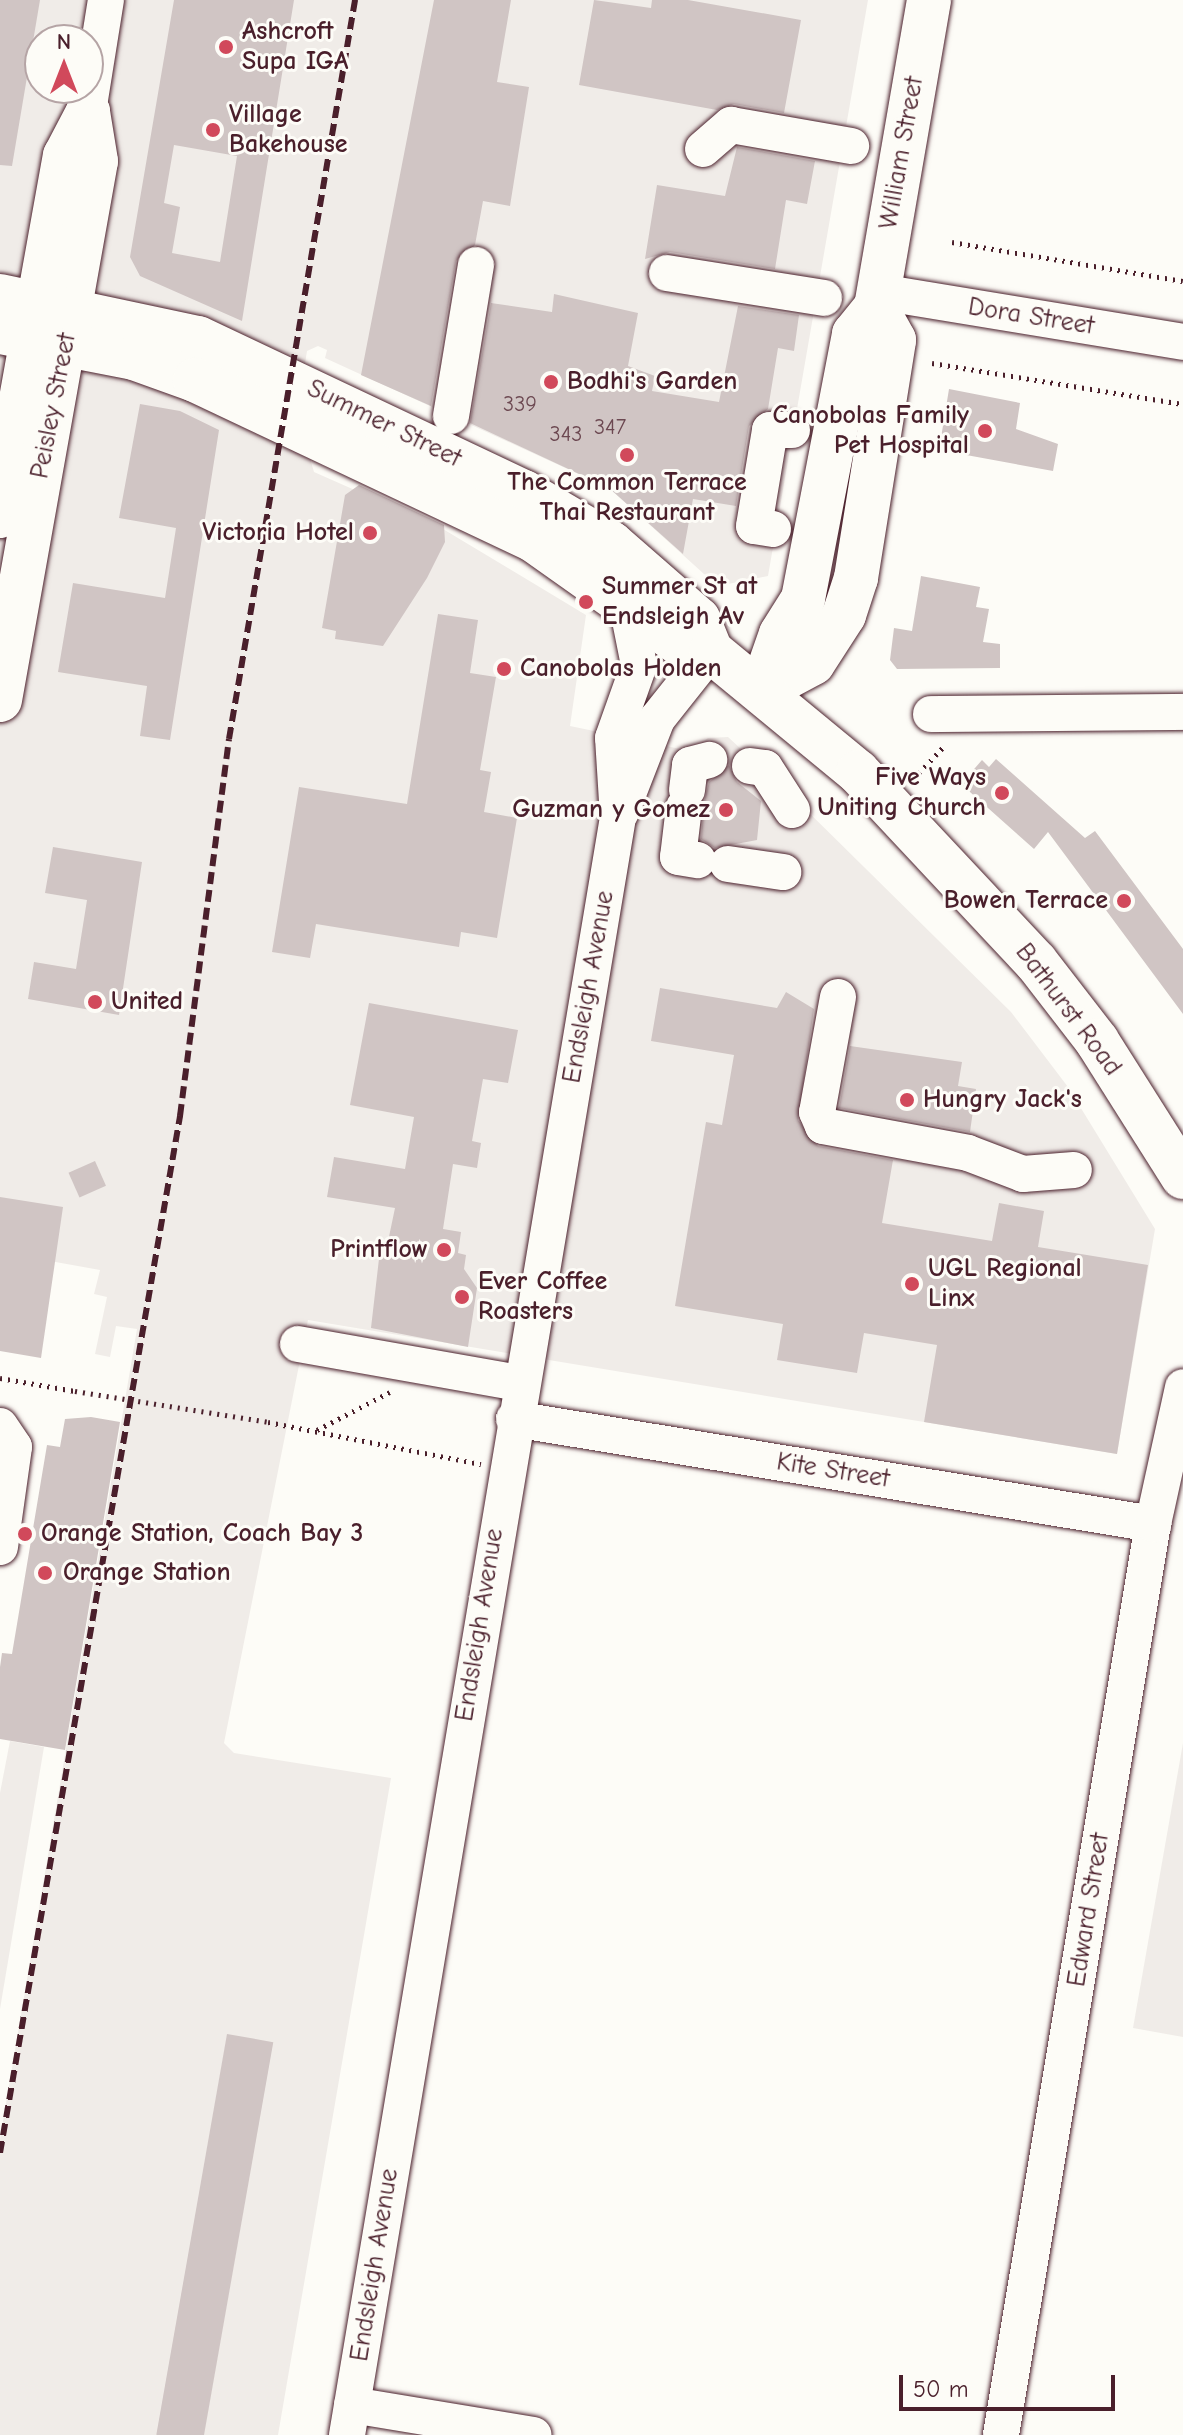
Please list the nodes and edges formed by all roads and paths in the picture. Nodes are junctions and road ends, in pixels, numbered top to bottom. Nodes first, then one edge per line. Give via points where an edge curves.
1 (106, 0) edge
2 (929, 0) edge
3 (88, 112) joint
4 (851, 146) dead end
5 (703, 149) dead end
6 (952, 242) dead end
7 (476, 265) dead end
8 (667, 273) dead end
9 (1183, 281) edge
10 (824, 298) dead end
11 (878, 299) junction
12 (35, 321) edge
13 (1183, 342) edge
14 (932, 363) dead end
15 (1183, 404) edge
16 (451, 416) dead end
17 (792, 430) dead end
18 (0, 516) edge
19 (773, 529) dead end
20 (627, 605) junction
21 (711, 651) junction
22 (761, 691) junction
23 (0, 700) edge
24 (1183, 712) edge
25 (938, 730) joint
26 (709, 760) dead end
27 (750, 766) dead end
28 (919, 773) dead end
29 (792, 810) dead end
30 (618, 817) junction
31 (783, 872) dead end
32 (838, 997) dead end
33 (1074, 1170) dead end
34 (1183, 1177) edge
35 (298, 1344) dead end
36 (437, 1369) junction
37 (0, 1378) edge
38 (520, 1383) junction
39 (1183, 1387) edge
40 (514, 1419) junction
41 (0, 1426) edge
42 (316, 1430) junction
43 (506, 1468) junction
44 (1153, 1524) junction
45 (0, 1547) edge
46 (350, 2420) edge
47 (534, 2435) edge
48 (1001, 2435) edge

1 - 3 street, Peisley Street
2 - 11 main road, William Street
3 - 12 main road, Peisley Street via 65,156
4 - 5 street via 731,125
6 - 9 path
7 - 16 street
8 - 10 street
11 - 13 street, Dora Street
11 - 22 main road, William Street via 854,334 803,599 781,634
12 - 18 main road, Peisley Street
12 - 20 main road, Summer Street via 195,380 532,539
12 - 21 main road, Summer Street via 144,323 240,355 567,515 698,619
12 - 23 main road, Peisley Street
14 - 15 path
17 - 19 street via 770,430 754,526
20 - 21 main road, Summer Street via 679,643
20 - 30 street, Endsleigh Avenue via 639,665 613,738
21 - 22 main road, Summer Street
21 - 30 street, Endsleigh Avenue via 657,719
22 - 34 main road, Bathurst Road via 858,772 1036,962 1097,1041
24 - 25 street
25 - 28 path
26 - 31 street via 690,765 678,857
27 - 29 street via 765,768
30 - 38 street, Endsleigh Avenue
32 - 33 street via 817,1112 823,1126 968,1153 1012,1172
35 - 36 street
36 - 38 street
36 - 42 path
37 - 42 path, bridge
38 - 40 street, Endsleigh Avenue
39 - 44 street, Edward Street
40 - 43 street, Endsleigh Avenue
40 - 44 street, Kite Street
41 - 45 street via 14,1447
42 - 43 path
43 - 46 street, Endsleigh Avenue
44 - 48 street, Edward Street
46 - 47 street

